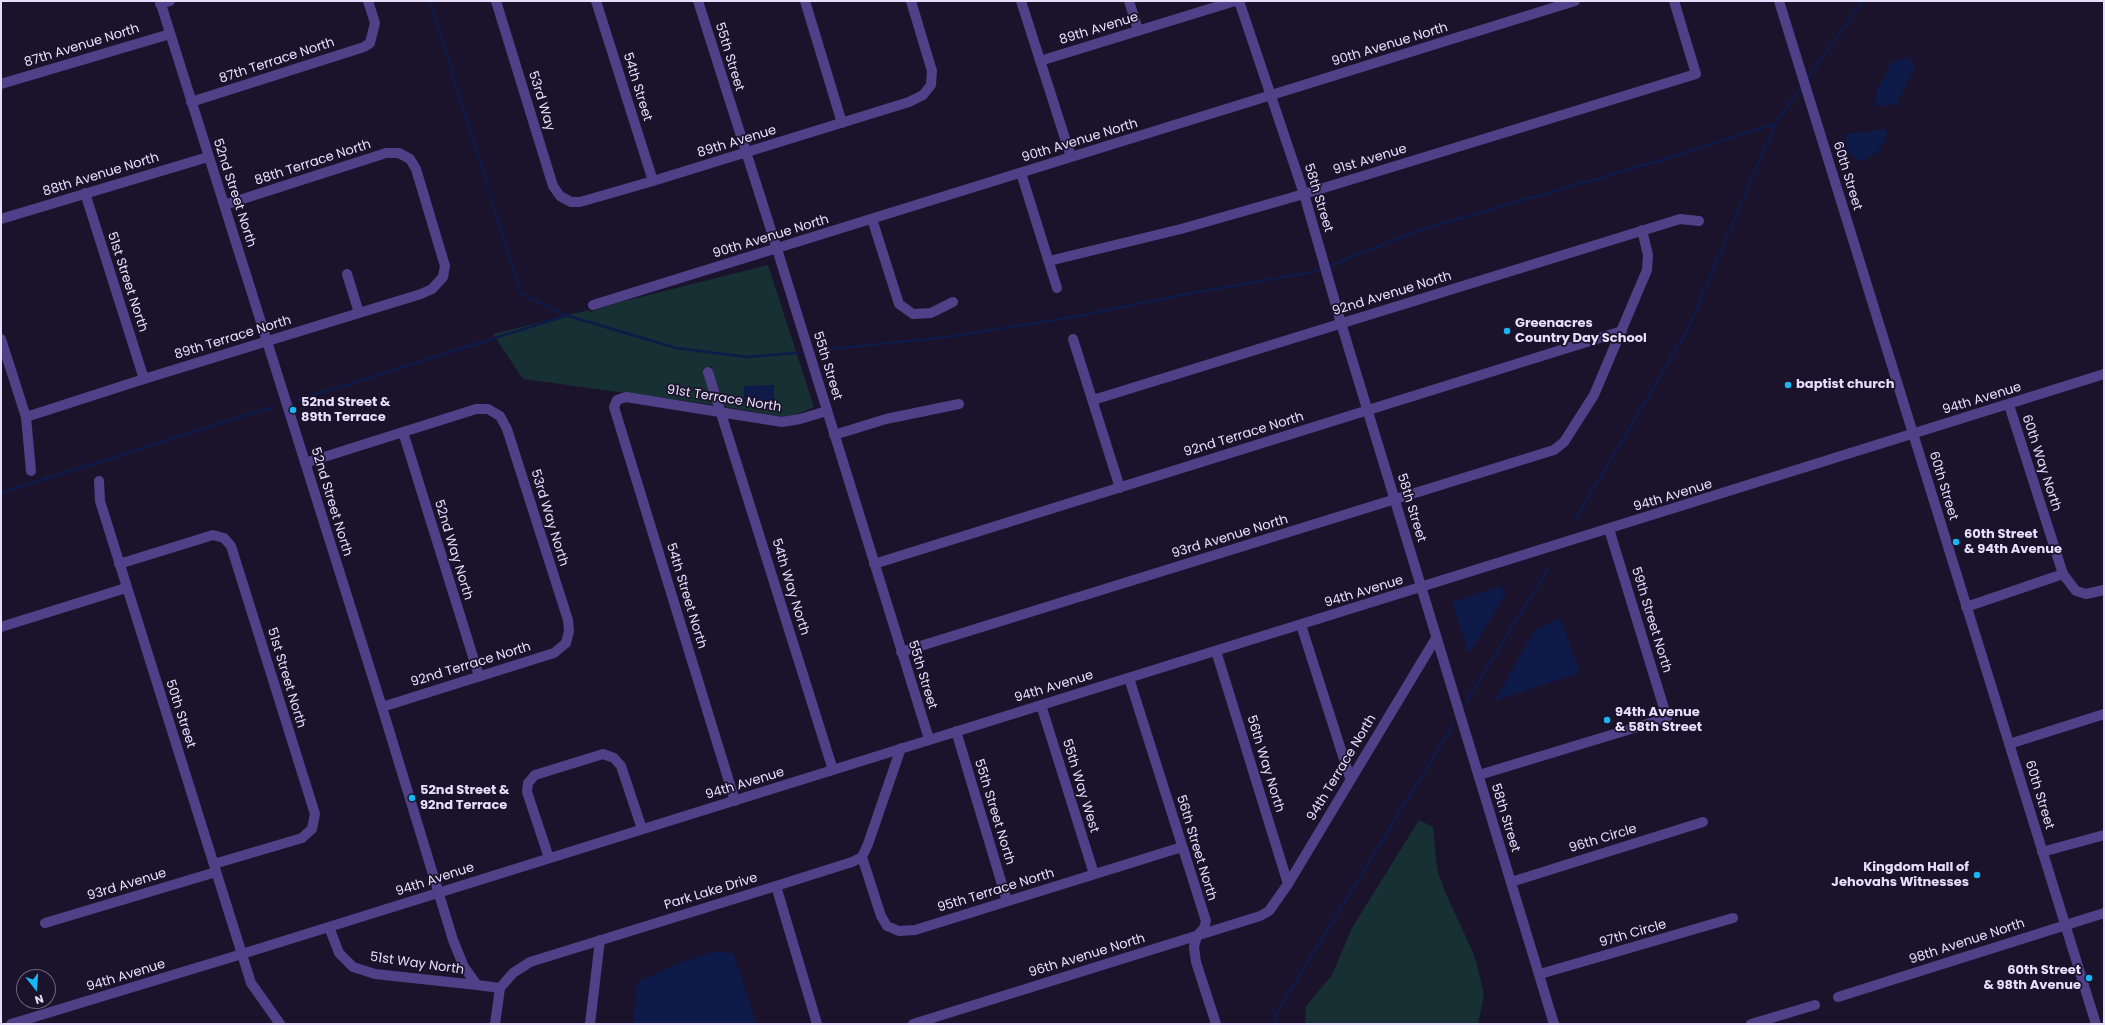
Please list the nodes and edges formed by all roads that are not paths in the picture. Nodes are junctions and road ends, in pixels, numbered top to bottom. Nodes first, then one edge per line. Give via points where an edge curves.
1 (368, 1) edge
2 (496, 1) edge
3 (596, 1) edge
4 (698, 1) edge
5 (805, 1) edge
6 (910, 1) edge
7 (1022, 1) edge
8 (1129, 1) edge
9 (1234, 1) edge
10 (1239, 1) edge
11 (1575, 1) edge
12 (1674, 1) edge
13 (1779, 1) edge
14 (164, 2) edge
15 (1563, 3) edge
16 (1138, 30) junction
17 (170, 34) junction
18 (1040, 61) junction
19 (1, 84) edge
20 (1270, 96) junction
21 (191, 102) junction
22 (842, 123) junction
23 (745, 152) junction
24 (208, 157) junction
25 (1071, 158) junction
26 (1021, 173) junction
27 (653, 181) junction
28 (85, 193) junction
29 (1304, 194) junction
30 (571, 202) joint
31 (224, 205) junction
32 (1, 219) edge
33 (872, 219) junction
34 (1699, 221) dead end
35 (1642, 230) junction
36 (777, 249) junction
37 (1049, 261) junction
38 (347, 274) dead end
39 (443, 277) joint
40 (1057, 288) dead end
41 (953, 302) dead end
42 (593, 305) dead end
43 (359, 313) junction
44 (1341, 323) junction
45 (1622, 332) junction
46 (1, 339) edge
47 (1072, 339) dead end
48 (267, 341) junction
49 (708, 372) dead end
50 (2104, 374) edge
51 (144, 378) junction
52 (617, 400) joint
53 (1093, 400) junction
54 (959, 404) dead end
55 (2009, 405) junction
56 (827, 411) junction
57 (1368, 411) junction
58 (722, 412) junction
59 (26, 417) junction
60 (403, 432) junction
61 (834, 435) junction
62 (1913, 435) junction
63 (305, 462) junction
64 (31, 471) dead end
65 (99, 481) dead end
66 (1120, 488) junction
67 (1395, 499) junction
68 (1609, 529) junction
69 (119, 564) junction
70 (874, 564) junction
71 (2063, 574) junction
72 (126, 588) junction
73 (1421, 588) junction
74 (2104, 590) edge
75 (1966, 607) junction
76 (1301, 625) junction
77 (1, 627) edge
78 (1436, 638) junction
79 (566, 643) joint
80 (1216, 651) junction
81 (901, 652) junction
82 (479, 676) junction
83 (1129, 678) junction
84 (1041, 705) junction
85 (382, 707) junction
86 (2104, 714) edge
87 (956, 731) junction
88 (929, 739) junction
89 (2009, 744) junction
90 (901, 748) junction
91 (833, 770) junction
92 (1479, 775) junction
93 (1350, 778) junction
94 (735, 801) junction
95 (1703, 822) dead end
96 (312, 829) joint
97 (642, 829) junction
98 (2104, 835) edge
99 (1182, 847) junction
100 (2042, 852) junction
101 (862, 857) junction
102 (549, 858) junction
103 (215, 868) junction
104 (1094, 874) junction
105 (1510, 882) junction
106 (1288, 884) junction
107 (776, 886) junction
108 (438, 892) junction
109 (1007, 901) junction
110 (1269, 911) joint
111 (2104, 913) edge
112 (1733, 918) dead end
113 (44, 923) dead end
114 (2065, 925) junction
115 (329, 927) junction
116 (1197, 936) junction
117 (600, 940) junction
118 (242, 954) junction
119 (1540, 974) junction
120 (477, 985) junction
121 (500, 988) junction
122 (1838, 997) dead end
123 (1815, 1005) dead end
124 (12, 1024) edge
125 (280, 1024) edge
126 (495, 1024) edge
127 (590, 1024) edge
128 (817, 1024) edge
129 (913, 1024) edge
130 (1214, 1024) edge
131 (1554, 1024) edge
132 (1751, 1024) edge
133 (2096, 1024) edge

1 - 21 street, 87th Terrace North via 375,23 370,43 364,47
2 - 30 street, 53rd Way via 553,186 560,196
3 - 27 street, 54th Street
4 - 23 street, 55th Street
5 - 22 street
6 - 22 street, 89th Avenue via 932,71 931,85 922,95 910,102
7 - 18 street
8 - 16 street
9 - 16 street, 89th Avenue
10 - 20 street, 58th Street
11 - 15 street, 90th Avenue North
12 - 29 street, 91st Avenue via 1696,74
13 - 62 street, 60th Street
14 - 17 street, 52nd Street North
15 - 20 street, 90th Avenue North
16 - 18 street, 89th Avenue
17 - 19 street, 87th Avenue North
17 - 21 street, 52nd Street North
18 - 25 street
20 - 25 street, 90th Avenue North
20 - 29 street, 58th Street
21 - 24 street, 52nd Street North
22 - 23 street, 89th Avenue
23 - 27 street, 89th Avenue
23 - 36 street, 55th Street
24 - 28 street, 88th Avenue North
24 - 31 street, 52nd Street North
25 - 26 street, 90th Avenue North
26 - 33 street, 90th Avenue North
26 - 37 street
27 - 30 street, 89th Avenue via 580,202
28 - 32 street, 88th Avenue North
28 - 51 street, 51st Street North
29 - 37 street, 91st Avenue via 1181,229
29 - 44 street, 58th Street
31 - 39 street, 88th Terrace North via 386,153 399,153 410,159 416,169 445,266
31 - 48 street, 52nd Street North
33 - 36 street, 90th Avenue North
33 - 41 street via 899,304 913,314 931,313
34 - 35 street, 92nd Avenue North via 1680,219
35 - 44 street, 92nd Avenue North
35 - 45 street via 1648,255 1647,270
36 - 42 street, 90th Avenue North
36 - 56 street, 55th Street
37 - 40 street
38 - 43 street
39 - 43 street, 89th Terrace North via 432,289
43 - 48 street, 89th Terrace North
44 - 53 street, 92nd Avenue North
44 - 57 street, 58th Street
45 - 57 street, 92nd Terrace North
45 - 67 street, 93rd Avenue North via 1594,395 1564,442 1554,450
46 - 59 street
47 - 53 street
48 - 51 street, 89th Terrace North
48 - 63 street, 52nd Street North
49 - 58 street, 54th Way North
50 - 55 street, 94th Avenue
51 - 59 street, 89th Terrace North
52 - 58 street, 91st Terrace North via 626,397
52 - 94 street, 54th Street North via 614,407
53 - 66 street
54 - 61 street via 886,419
55 - 62 street, 94th Avenue
55 - 71 street, 60th Way North
56 - 58 street, 91st Terrace North via 800,420 782,422
56 - 61 street, 55th Street
57 - 66 street, 92nd Terrace North
57 - 67 street, 58th Street
58 - 91 street, 54th Way North
59 - 64 street
60 - 63 street
60 - 79 street, 53rd Way North via 476,409 488,409 500,416 508,429 568,620
60 - 82 street, 52nd Way North
61 - 70 street, 55th Street
62 - 68 street, 94th Avenue
62 - 75 street, 60th Street
63 - 85 street, 52nd Street North
65 - 69 street, 50th Street via 100,501
66 - 70 street, 92nd Terrace North
67 - 73 street, 58th Street
67 - 81 street, 93rd Avenue North
68 - 73 street, 94th Avenue
68 - 92 street, 59th Street North via 1667,718
69 - 72 street, 50th Street
69 - 96 street, 51st Street North via 213,535 224,538 231,546 315,814
70 - 81 street, 55th Street
71 - 74 street via 2076,591 2086,594
71 - 75 street
72 - 77 street
72 - 103 street, 50th Street
73 - 76 street, 94th Avenue
73 - 78 street, 58th Street
75 - 89 street, 60th Street
76 - 80 street, 94th Avenue
76 - 93 street
78 - 92 street, 58th Street
78 - 93 street, 94th Terrace North
79 - 82 street, 92nd Terrace North via 554,653
80 - 83 street, 94th Avenue
80 - 106 street, 56th Way North
81 - 88 street, 55th Street
82 - 85 street, 92nd Terrace North
83 - 84 street, 94th Avenue
83 - 99 street, 56th Street North
84 - 87 street, 94th Avenue
84 - 104 street, 55th Way West
85 - 108 street, 52nd Street North
86 - 89 street
87 - 88 street, 94th Avenue
87 - 109 street, 55th Street North
88 - 90 street, 94th Avenue
89 - 100 street, 60th Street
90 - 91 street, 94th Avenue
90 - 101 street
91 - 94 street, 94th Avenue
92 - 105 street, 58th Street
93 - 106 street, 94th Terrace North
94 - 97 street, 94th Avenue
95 - 105 street, 96th Circle
96 - 103 street, 93rd Avenue via 302,838
97 - 102 street, 94th Avenue
97 - 102 street via 621,766 614,758 603,754 535,775 528,783 527,792
98 - 100 street
99 - 104 street, 95th Terrace North
99 - 116 street, 56th Street North via 1206,921
100 - 114 street, 60th Street
101 - 107 street, Park Lake Drive
101 - 109 street, 95th Terrace North via 881,916 888,926 899,931 915,930
102 - 108 street, 94th Avenue
103 - 113 street, 93rd Avenue
103 - 118 street, 50th Street
104 - 109 street, 95th Terrace North
105 - 119 street, 58th Street
106 - 110 street, 94th Terrace North
107 - 117 street, Park Lake Drive
107 - 128 street
108 - 115 street, 94th Avenue
108 - 120 street, 52nd Street North via 455,947 464,967
110 - 116 street, 96th Avenue North
111 - 114 street, 98th Avenue North
112 - 119 street, 97th Circle
114 - 122 street, 98th Avenue North
114 - 133 street, 60th Street
115 - 118 street, 94th Avenue
115 - 120 street, 51st Way North via 339,953 353,967 375,974
116 - 129 street, 96th Avenue North
116 - 130 street, 56th Street North via 1194,947 1196,962
117 - 121 street, Park Lake Drive via 530,962 513,973
117 - 127 street
118 - 124 street, 94th Avenue
118 - 125 street, 50th Street via 251,983
119 - 131 street, 58th Street
120 - 121 street
121 - 126 street
123 - 132 street

